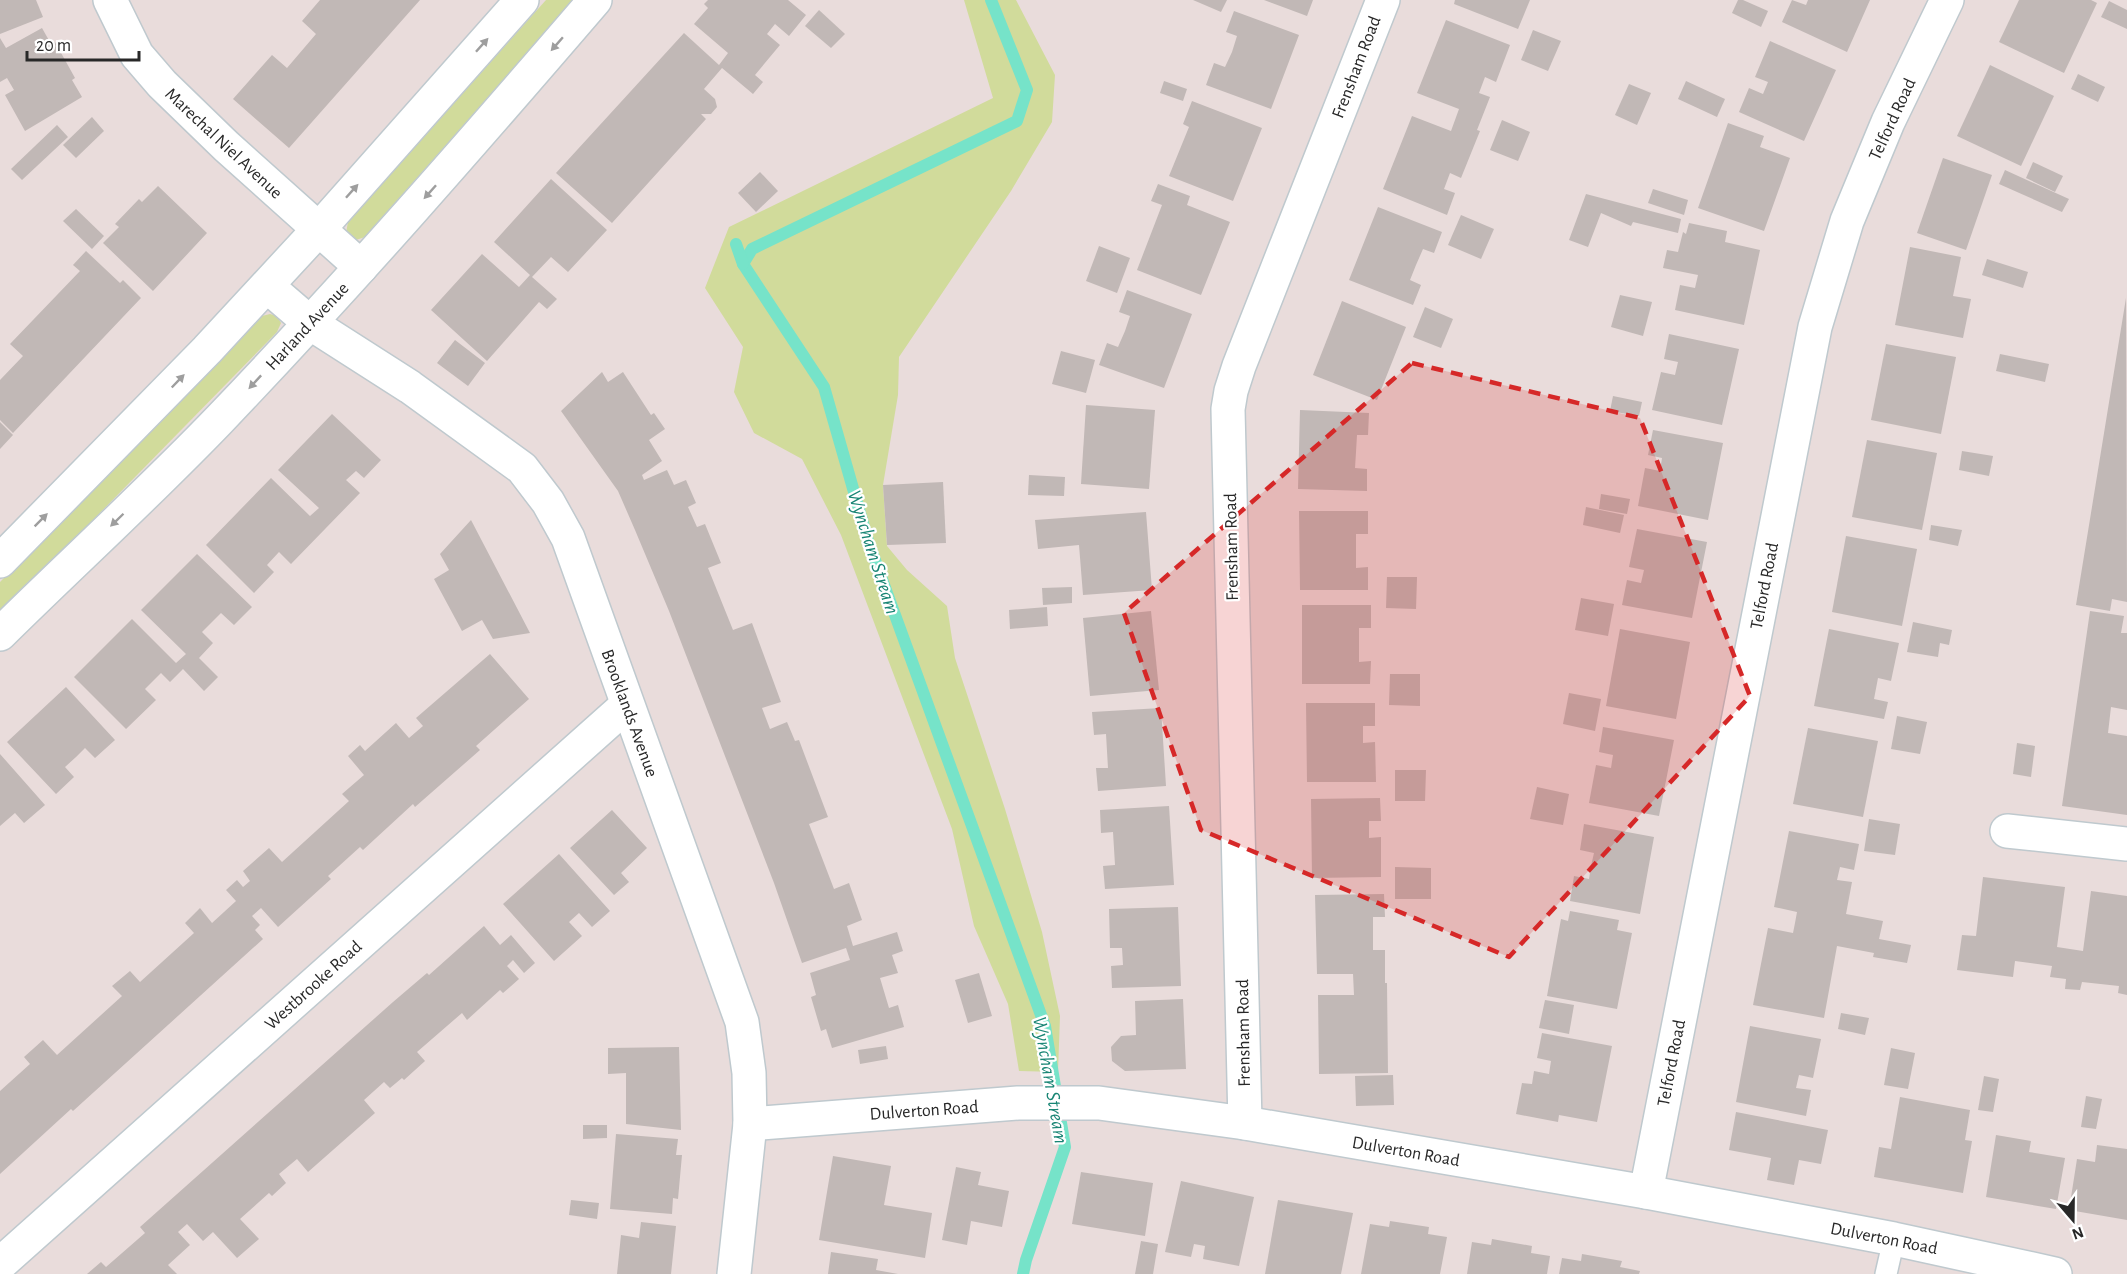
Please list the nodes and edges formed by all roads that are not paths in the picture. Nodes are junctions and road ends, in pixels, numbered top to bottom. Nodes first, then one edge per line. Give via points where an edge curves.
1 (111, 0) edge
2 (522, 0) edge
3 (595, 0) edge
4 (1383, 0) edge
5 (1947, 0) edge
6 (319, 229) junction
7 (361, 267) junction
8 (267, 286) junction
9 (310, 323) junction
10 (0, 561) edge
11 (0, 634) edge
12 (627, 705) junction
13 (2007, 831) dead end
14 (2127, 844) edge
15 (1245, 1123) junction
16 (750, 1124) junction
17 (1646, 1192) junction
18 (1894, 1239) junction
19 (0, 1264) edge
20 (734, 1274) edge
21 (1886, 1274) edge
22 (2055, 1274) edge

1 - 6 street, Marechal Niel Avenue via 137,55 162,84
6 -> 2 street
3 -> 7 street, Harland Avenue
4 - 15 street, Frensham Road via 1239,366 1228,409
5 - 17 street, Telford Road via 1888,122 1847,221 1815,327
6 - 7 street, Marechal Niel Avenue
6 - 8 street
7 - 9 street, Harland Avenue
8 - 9 street, Brooklands Avenue
10 -> 8 street
9 -> 11 street, Harland Avenue via 218,420
9 - 12 street, Brooklands Avenue via 410,387 522,468 548,502 568,538
12 - 16 street, Brooklands Avenue via 742,1022 749,1072
12 - 19 street, Westbrooke Road
13 - 14 street
15 - 16 street, Dulverton Road via 1099,1103 1018,1103
15 - 17 street, Dulverton Road
16 - 20 street, Brooklands Avenue
17 - 18 street, Dulverton Road
18 - 21 lane
18 - 22 street, Dulverton Road

